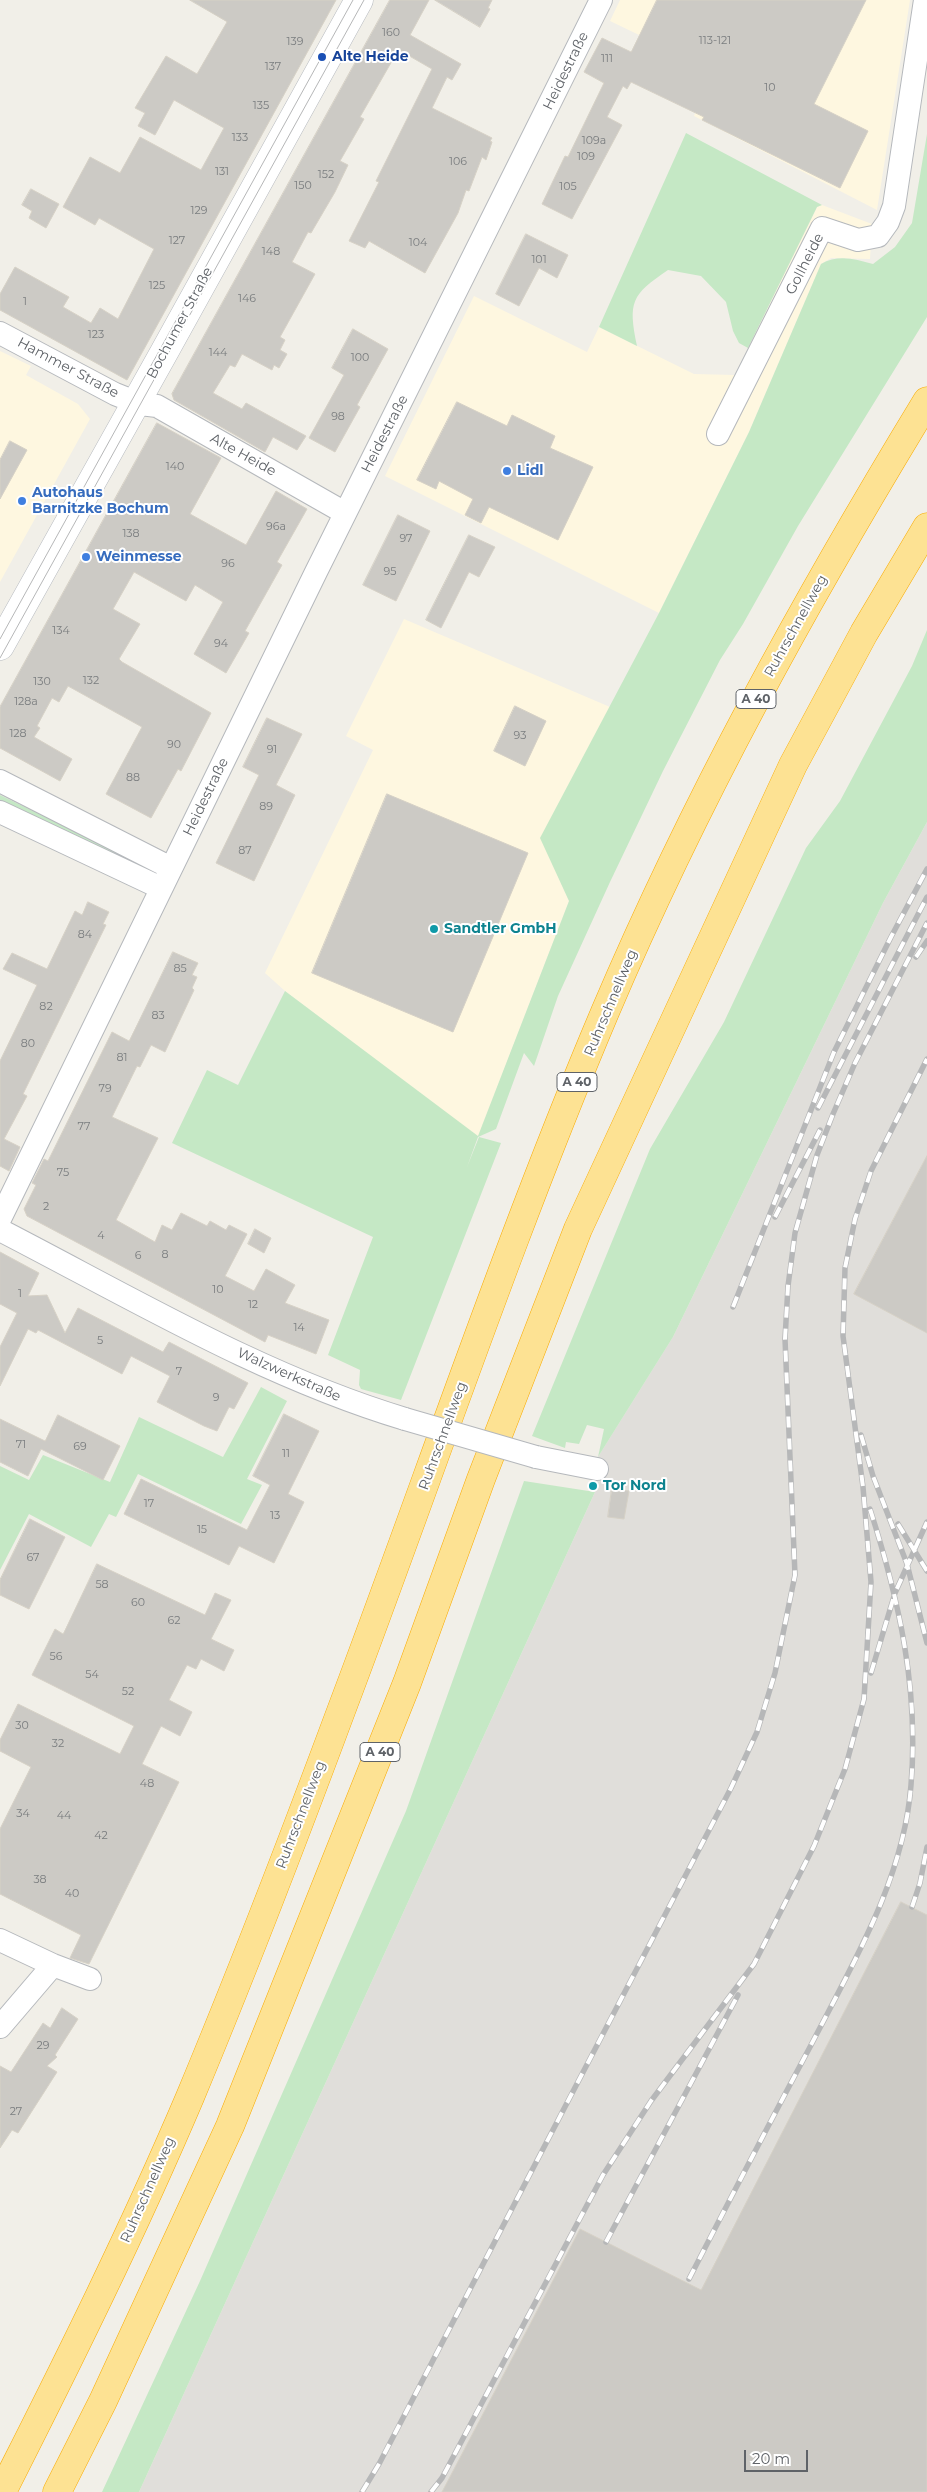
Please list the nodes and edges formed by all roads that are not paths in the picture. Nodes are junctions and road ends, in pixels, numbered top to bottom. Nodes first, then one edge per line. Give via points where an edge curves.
1 (359, 0) edge
2 (601, 0) edge
3 (925, 0) edge
4 (0, 332) edge
5 (927, 401) edge
6 (137, 403) junction
7 (718, 434) dead end
8 (345, 513) junction
9 (927, 527) edge
10 (0, 646) edge
11 (0, 781) edge
12 (0, 812) edge
13 (171, 868) junction
14 (161, 888) junction
15 (0, 1218) edge
16 (0, 1230) edge
17 (597, 1469) dead end
18 (0, 1940) edge
19 (52, 1965) junction
20 (90, 1978) dead end
21 (0, 2027) edge
22 (2, 2492) edge
23 (57, 2492) edge

1 - 6 main road, Bochumer Straße
2 - 8 street, Heidestraße
3 - 7 street, Gollheide via 894,206 888,222 878,236 858,240 822,228
4 - 6 street, Hammer Straße
5 - 22 highway, Ruhrschnellweg / A 40 via 870,494 746,716 688,830 607,1008 546,1156 338,1722 194,2088 124,2244
6 - 8 street, Alte Heide via 157,406
6 - 10 main road, Bochumer Straße
8 - 13 street, Heidestraße
9 - 23 highway, A 40 via 864,633 793,765 578,1229 481,1479 407,1683 230,2126 103,2401
11 - 13 street
12 - 14 street
13 - 14 street, Heidestraße
14 - 15 street, Heidestraße
16 - 17 street, Walzwerkstraße, bridge via 280,1374 350,1401 536,1458
18 - 19 street
19 - 20 street
19 - 21 street

